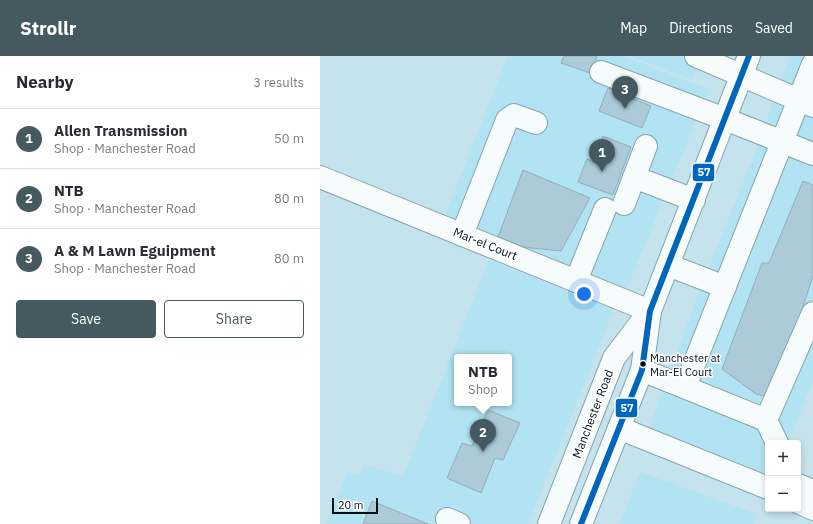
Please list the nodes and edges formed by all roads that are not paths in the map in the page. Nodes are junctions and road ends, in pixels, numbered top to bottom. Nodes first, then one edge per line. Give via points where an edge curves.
1 (696, 56) edge
2 (813, 64) edge
3 (746, 66) edge
4 (601, 72) dead end
5 (806, 103) edge
6 (725, 119) junction
7 (536, 123) dead end
8 (783, 142) junction
9 (646, 146) dead end
10 (813, 154) edge
11 (320, 177) edge
12 (634, 177) junction
13 (694, 200) junction
14 (462, 235) junction
15 (668, 265) junction
16 (576, 281) junction
17 (725, 287) junction
18 (650, 311) junction
19 (813, 313) edge
20 (642, 370) junction
21 (685, 387) junction
22 (766, 420) junction
23 (619, 428) junction
24 (776, 440) edge
25 (801, 486) edge
26 (765, 487) edge
27 (813, 491) edge
28 (801, 503) edge
29 (813, 509) edge
30 (549, 524) edge
31 (581, 524) edge

1 - 3 main road
2 - 5 main road
3 - 5 main road
3 - 6 main road, Manchester Road
4 - 6 main road
5 - 8 main road
6 - 8 main road
6 - 13 main road, Manchester Road
7 - 14 main road via 514,115 507,120
8 - 10 main road
8 - 17 main road
9 - 12 main road
11 - 14 main road, Mar-el Court
12 - 13 main road
12 - 16 main road via 614,206
13 - 15 main road, Manchester Road
14 - 16 main road, Mar-el Court
15 - 17 main road
15 - 18 main road, Manchester Road
16 - 18 main road, Mar-el Court
17 - 21 main road
18 - 20 main road, Manchester Road
18 - 30 main road, Manchester Road via 614,358
19 - 22 main road
20 - 21 main road
20 - 23 main road, Manchester Road
21 - 22 main road
22 - 24 main road
23 - 26 main road
23 - 31 main road, Manchester Road
25 - 27 main road
28 - 29 main road

